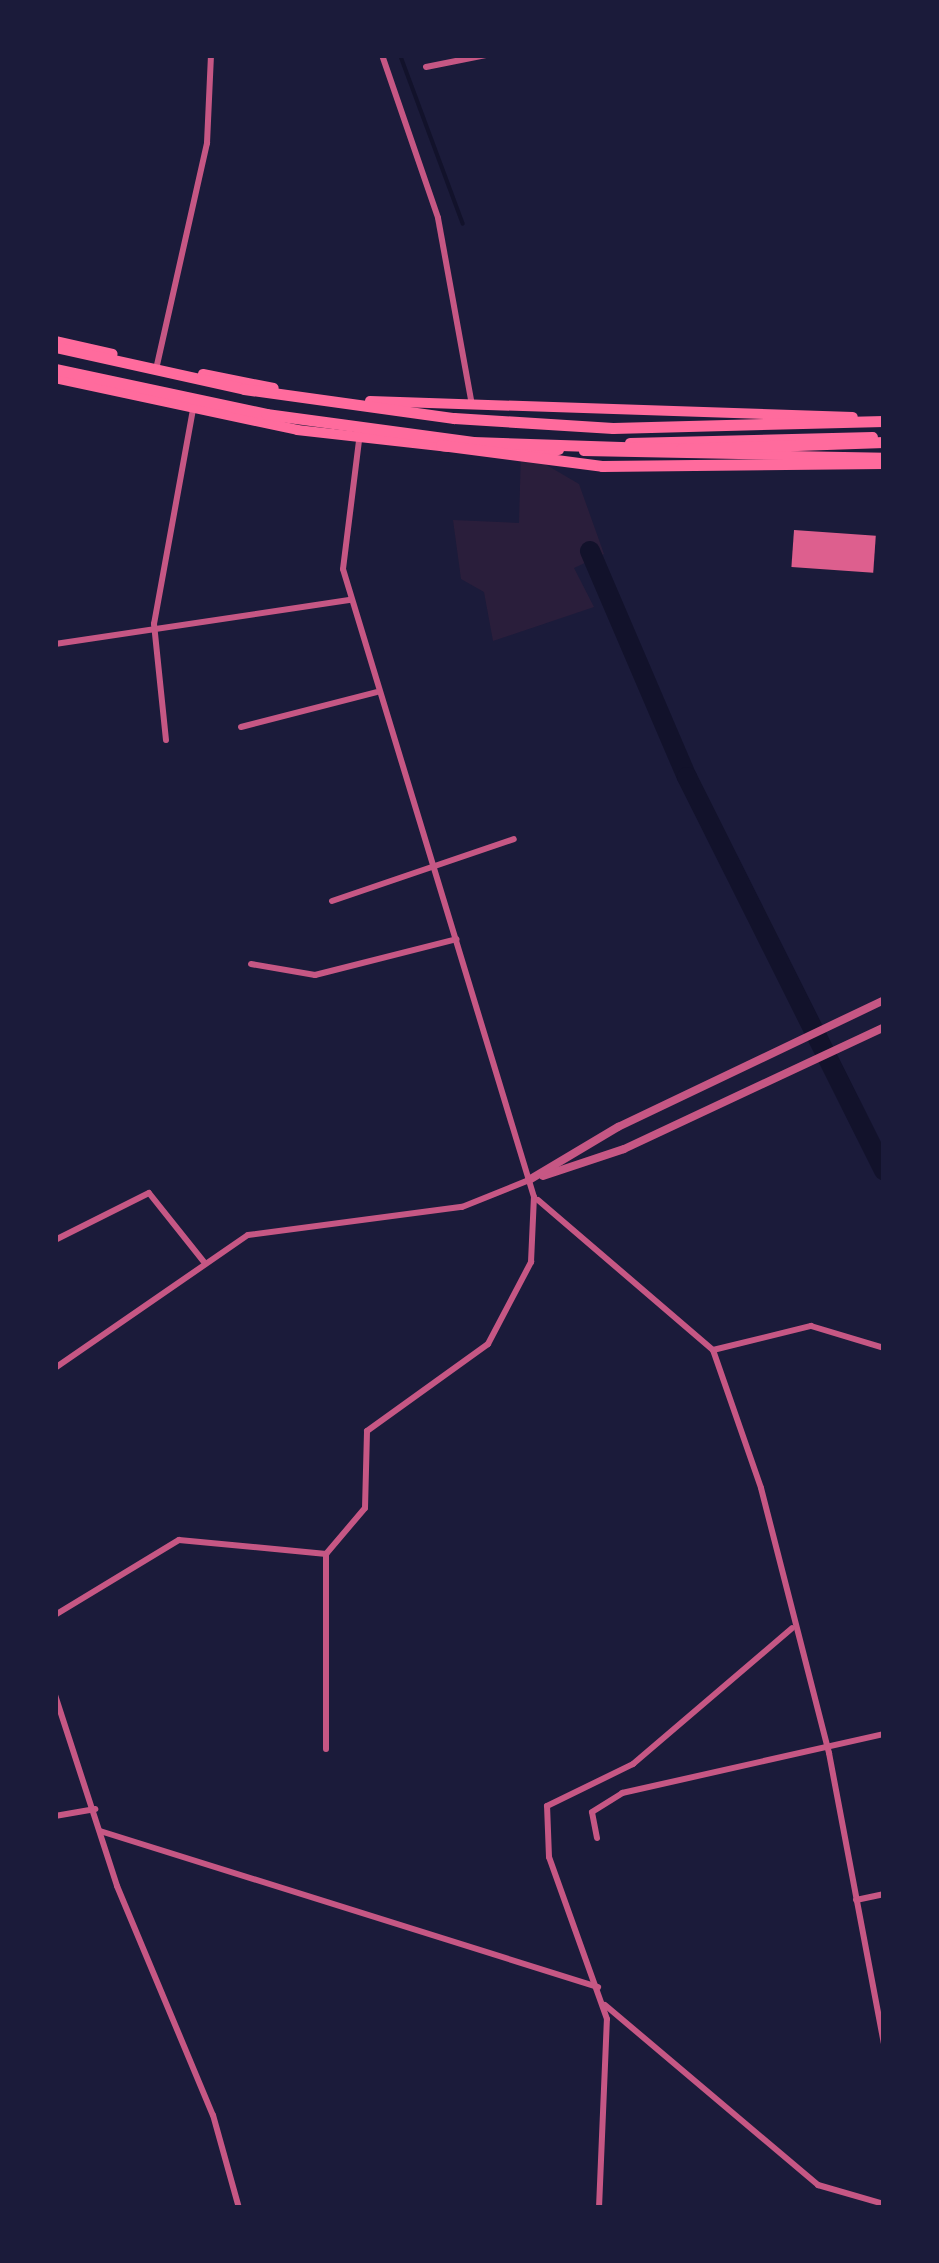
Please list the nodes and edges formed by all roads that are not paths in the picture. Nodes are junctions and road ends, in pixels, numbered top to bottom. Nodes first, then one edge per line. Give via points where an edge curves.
1 (211, 55) edge
2 (382, 55) edge
3 (486, 55) edge
4 (426, 67) dead end
5 (55, 344) edge
6 (157, 364) junction
7 (55, 369) edge
8 (55, 378) edge
9 (472, 408) junction
10 (193, 409) junction
11 (884, 419) edge
12 (393, 433) junction
13 (359, 440) junction
14 (884, 440) edge
15 (571, 450) junction
16 (884, 460) edge
17 (351, 600) junction
18 (154, 624) junction
19 (55, 644) edge
20 (378, 692) junction
21 (241, 727) dead end
22 (166, 740) dead end
23 (514, 839) dead end
24 (434, 864) junction
25 (332, 901) dead end
26 (457, 939) junction
27 (251, 964) dead end
28 (884, 1000) edge
29 (884, 1027) edge
30 (529, 1180) junction
31 (55, 1240) edge
32 (204, 1262) junction
33 (884, 1348) edge
34 (713, 1350) junction
35 (55, 1368) edge
36 (326, 1554) junction
37 (55, 1615) edge
38 (792, 1628) junction
39 (55, 1695) edge
40 (884, 1734) edge
41 (326, 1749) dead end
42 (830, 1752) junction
43 (96, 1809) junction
44 (55, 1816) edge
45 (100, 1832) junction
46 (597, 1838) dead end
47 (884, 1894) edge
48 (856, 1900) junction
49 (599, 1987) junction
50 (605, 2006) junction
51 (884, 2043) edge
52 (884, 2204) edge
53 (239, 2208) edge
54 (599, 2208) edge

1 - 6 street via 207,143
2 - 9 street via 438,218
3 - 4 street
5 - 6 highway
5 - 11 highway via 262,392 454,418 613,428
6 - 9 highway via 310,394
7 - 12 highway
8 - 10 highway
9 - 11 highway
10 - 13 highway
10 - 18 street
12 - 14 highway via 604,448
12 - 16 highway via 544,464
13 - 15 highway
13 - 17 street via 341,551
14 - 15 highway via 750,437
15 - 16 main road
17 - 18 street
17 - 20 street
18 - 19 street
18 - 22 street
20 - 21 street
20 - 24 street
23 - 24 street
24 - 25 street
24 - 26 street
26 - 27 street via 315,975
26 - 30 street
28 - 30 street
29 - 30 street via 624,1149
30 - 32 street via 405,1218 267,1229
30 - 34 street via 550,1215
30 - 36 street via 536,1240 504,1320 488,1344 373,1424 365,1508
31 - 32 street via 150,1192
32 - 35 street
33 - 34 street via 812,1326
34 - 38 street via 761,1488
36 - 37 street via 179,1540
36 - 41 street
38 - 42 street
38 - 49 street via 633,1764 547,1806 549,1857
39 - 43 street
40 - 42 street
42 - 46 street via 622,1793 592,1812
42 - 48 street
43 - 44 street
43 - 45 street
45 - 49 street
45 - 53 street via 214,2115
47 - 48 street
48 - 51 street
49 - 50 street
50 - 52 street via 818,2185
50 - 54 street

